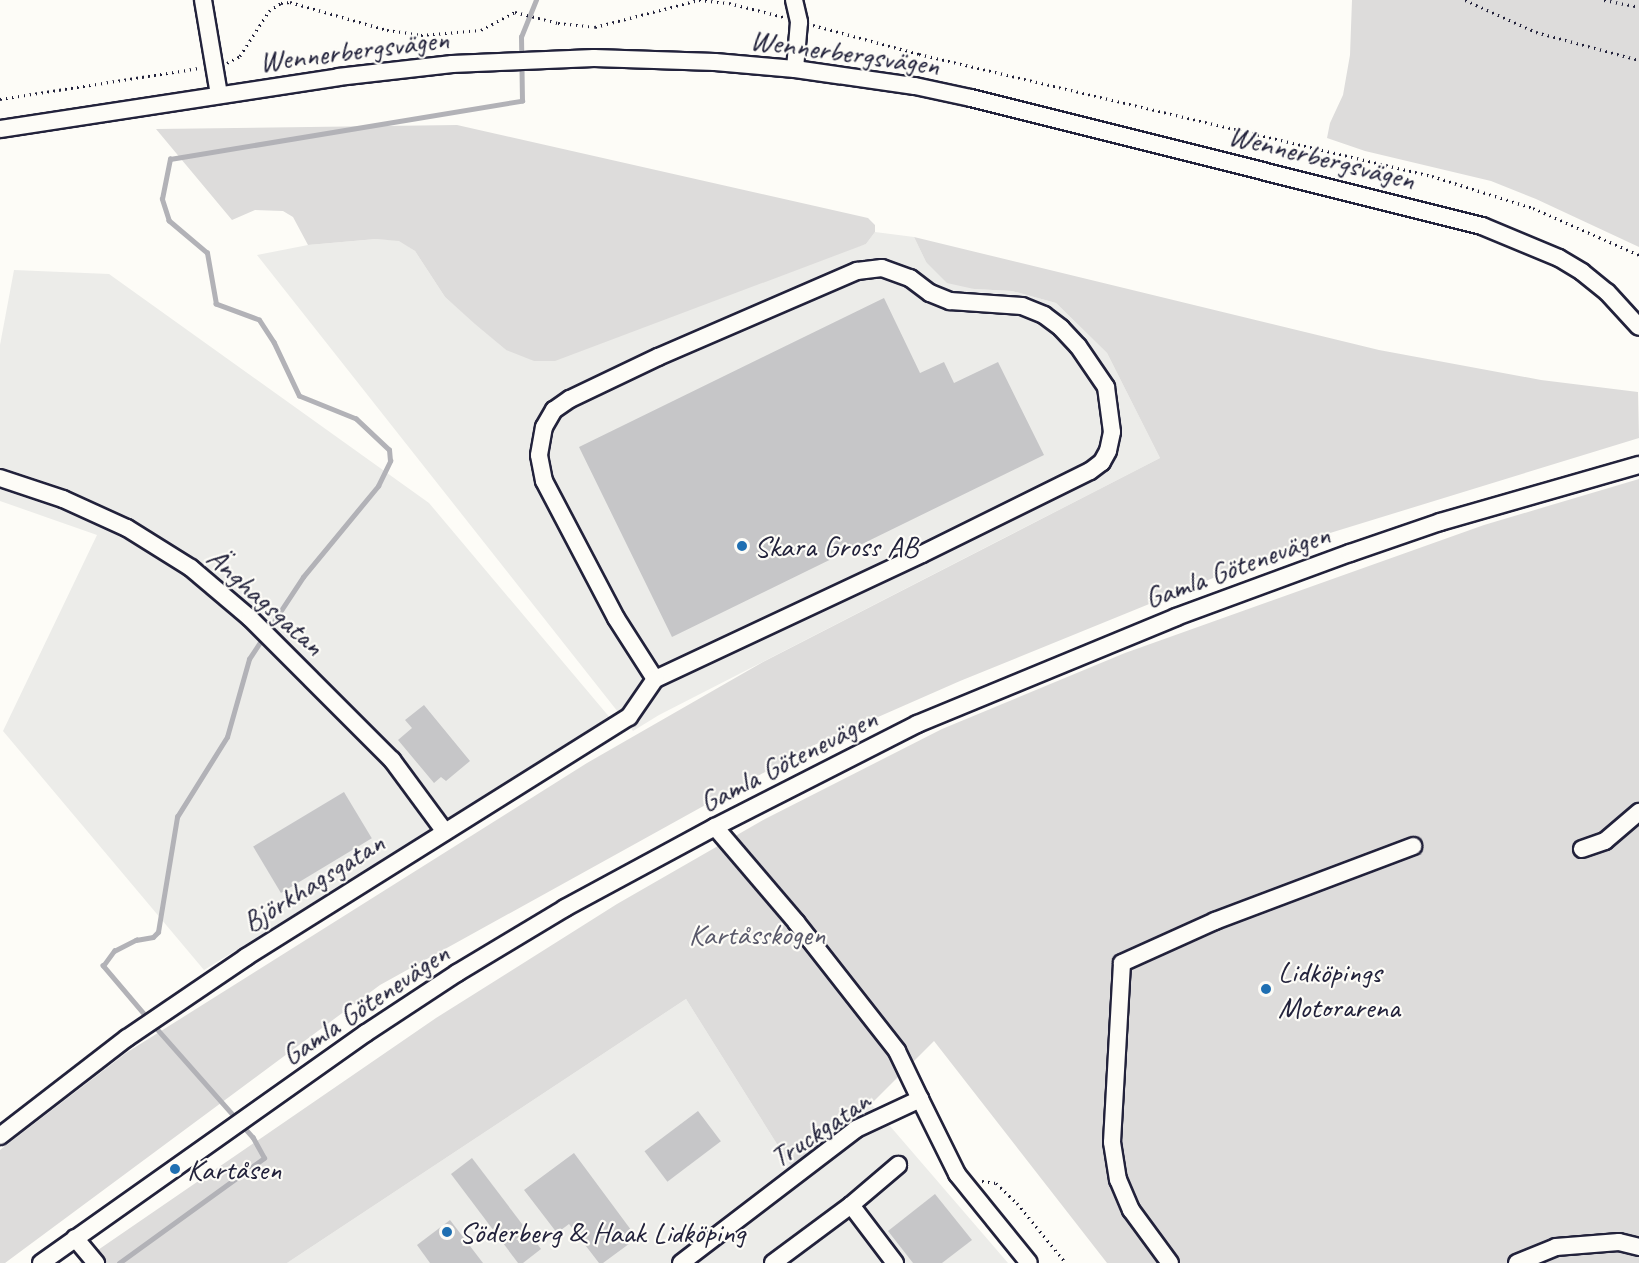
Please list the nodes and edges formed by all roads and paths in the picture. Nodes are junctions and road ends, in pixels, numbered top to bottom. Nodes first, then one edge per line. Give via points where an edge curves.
1 (203, 0) edge
2 (794, 0) edge
3 (1465, 0) edge
4 (1604, 0) edge
5 (1639, 7) edge
6 (799, 22) junction
7 (1639, 60) edge
8 (215, 66) junction
9 (795, 69) junction
10 (219, 95) junction
11 (0, 99) edge
12 (0, 129) edge
13 (1639, 255) edge
14 (1639, 327) edge
15 (1639, 465) edge
16 (0, 478) edge
17 (655, 680) junction
18 (1639, 812) edge
19 (715, 826) junction
20 (445, 832) junction
21 (1413, 846) dead end
22 (1582, 849) dead end
23 (920, 1099) junction
24 (0, 1136) edge
25 (898, 1165) dead end
26 (965, 1185) junction
27 (850, 1205) junction
28 (75, 1238) junction
29 (1639, 1247) edge
30 (41, 1263) edge
31 (96, 1263) edge
32 (681, 1263) edge
33 (773, 1263) edge
34 (895, 1263) edge
35 (1029, 1263) edge
36 (1066, 1263) edge
37 (1170, 1263) edge
38 (1517, 1263) edge

1 - 8 street
2 - 6 street
3 - 7 path via 1536,33
4 - 5 path
6 - 8 path via 729,3 699,0 595,27 578,27 515,12 481,30 421,35 387,30 290,2 269,11 240,56
6 - 9 street
6 - 13 path via 1432,176 1533,208
8 - 10 street
8 - 11 path
9 - 10 street, Wennerbergsvägen via 660,60 502,61 338,76
9 - 14 street, Wennerbergsvägen via 971,98 1482,226 1559,258 1582,272
10 - 12 street, Wennerbergsvägen
15 - 19 street, Gamla Götenevägen via 1440,522 1176,616 917,724
16 - 20 street, Änghagsgatan via 63,499 127,528 191,568 250,618 392,760
17 - 17 street via 1102,462 1112,432 1106,387 1078,346 1044,315 1012,304 950,301 930,293 910,278 882,268 856,271 658,357 554,410 544,427 539,455 544,480 616,618
17 - 20 street, Björkhagsgatan via 629,717
18 - 22 street via 1605,841
19 - 23 street via 897,1051
19 - 28 street, Gamla Götenevägen via 565,908 457,973
20 - 24 street, Björkhagsgatan via 246,957 128,1038
21 - 37 street via 1215,921 1122,963 1112,1142 1118,1180 1131,1210
23 - 26 street
23 - 32 street, Truckgatan via 856,1129
25 - 27 street
26 - 35 street
26 - 36 path via 988,1180 996,1183
27 - 33 street
27 - 34 street
28 - 30 street, Gamla Götenevägen
28 - 31 street
29 - 38 street via 1619,1242 1556,1247

